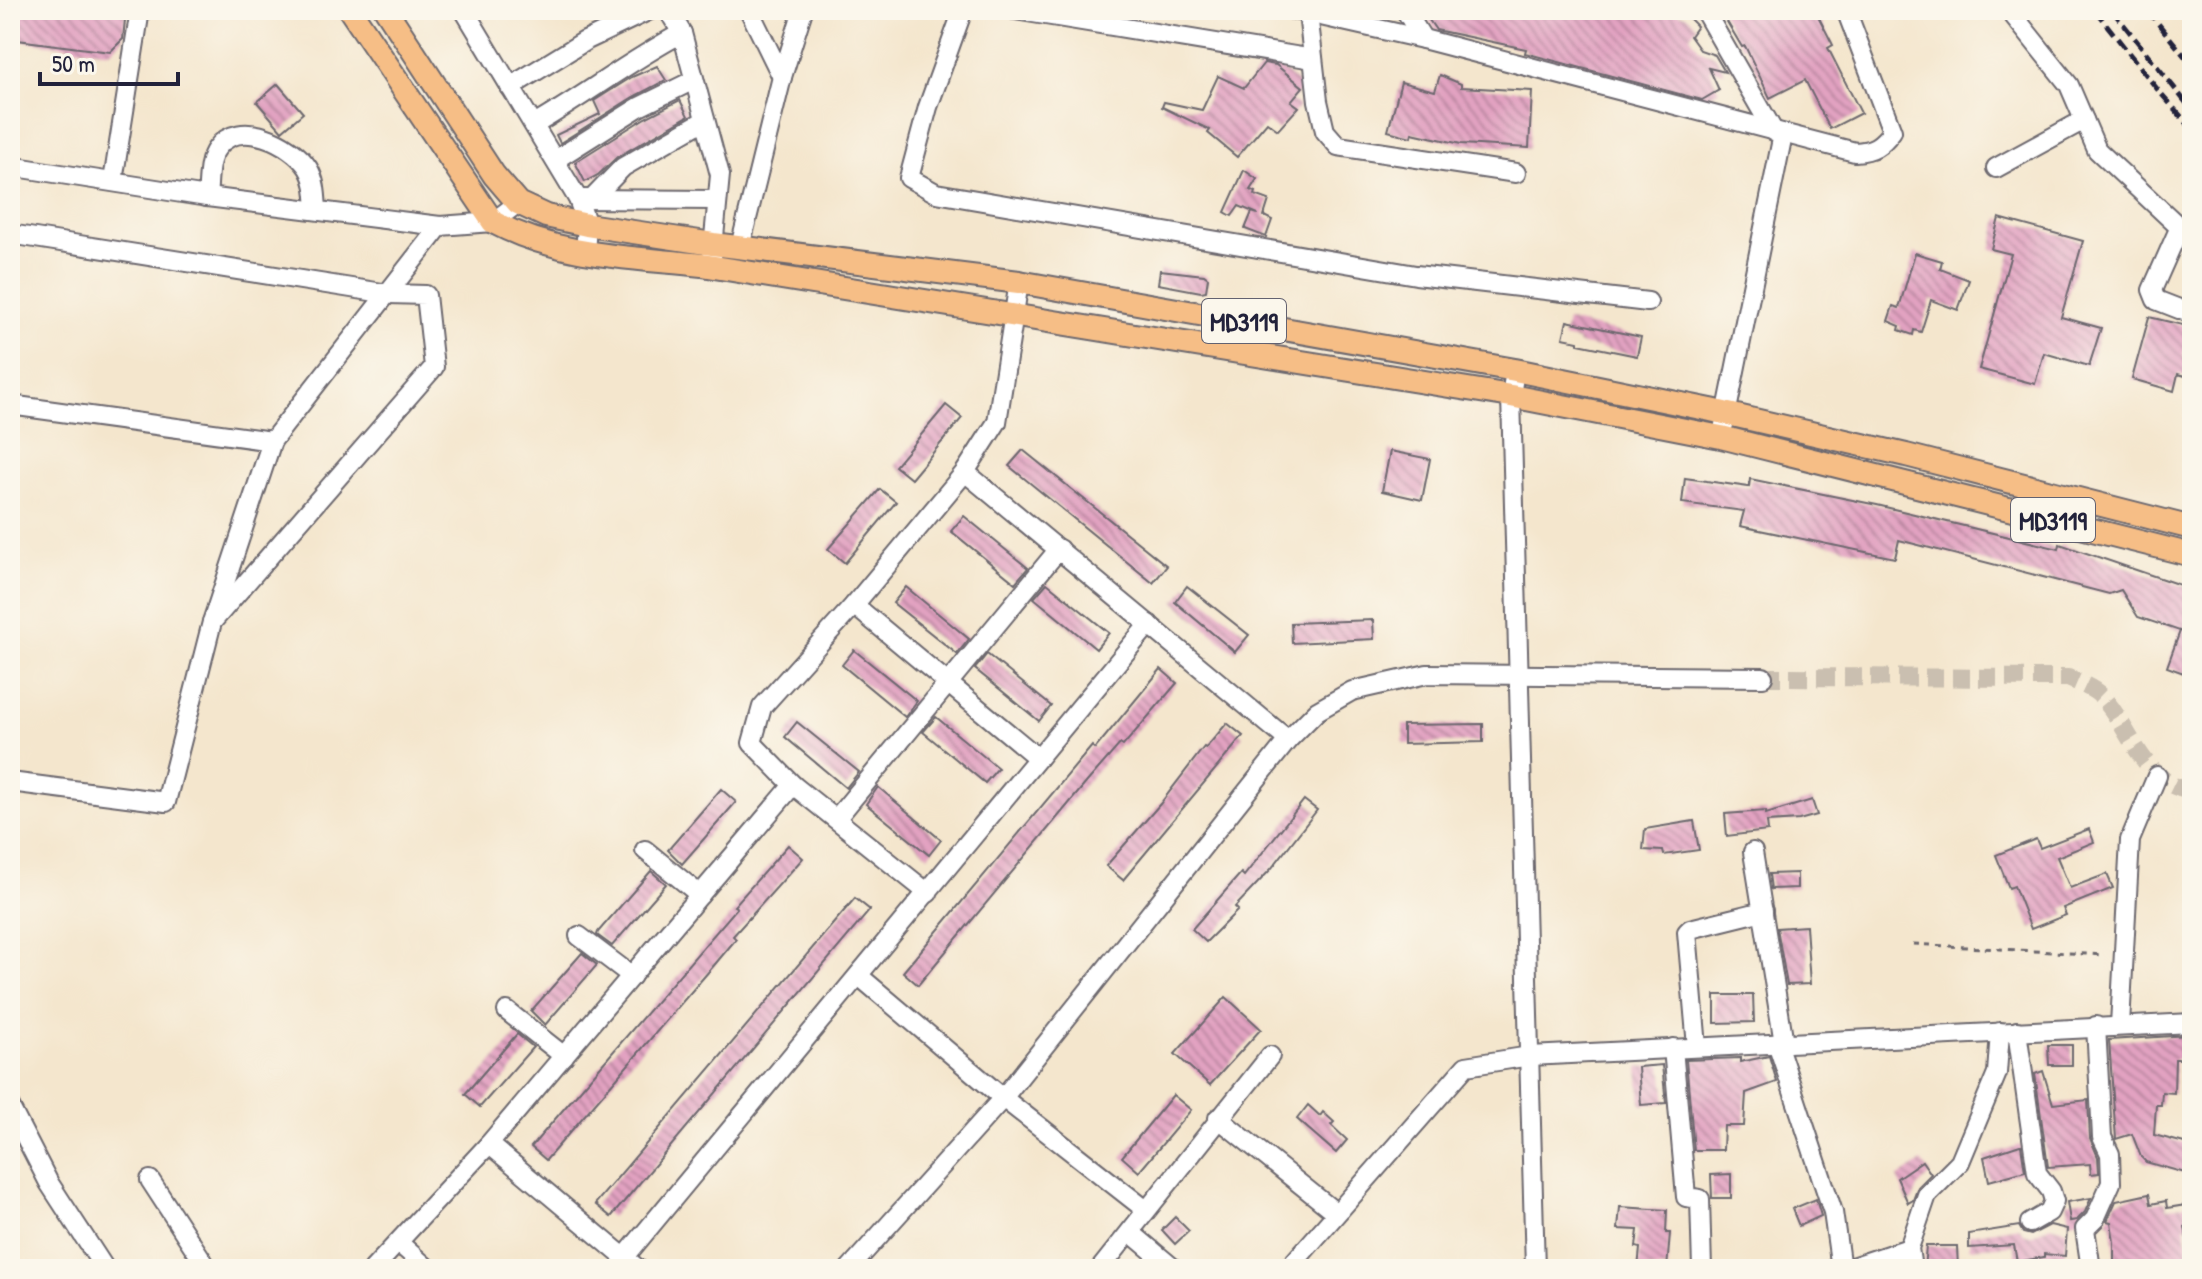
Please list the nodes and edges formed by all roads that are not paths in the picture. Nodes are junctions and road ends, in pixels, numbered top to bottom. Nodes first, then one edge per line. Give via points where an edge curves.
1 (140, 10) edge
2 (350, 10) edge
3 (386, 10) edge
4 (650, 10) edge
5 (668, 10) edge
6 (749, 10) edge
7 (803, 10) edge
8 (963, 10) edge
9 (1015, 10) edge
10 (1405, 10) edge
11 (1704, 10) edge
12 (1846, 10) edge
13 (2009, 10) edge
14 (1301, 12) edge
15 (472, 13) edge
16 (682, 33) junction
17 (1423, 39) junction
18 (1313, 59) junction
19 (782, 77) junction
20 (694, 80) junction
21 (510, 87) junction
22 (705, 120) junction
23 (2084, 120) junction
24 (534, 125) junction
25 (1778, 133) junction
26 (555, 160) junction
27 (10, 166) edge
28 (1996, 168) dead end
29 (1516, 173) dead end
30 (113, 181) junction
31 (207, 197) junction
32 (585, 199) junction
33 (717, 200) junction
34 (518, 203) junction
35 (317, 210) junction
36 (493, 222) junction
37 (587, 225) junction
38 (440, 226) junction
39 (10, 234) edge
40 (2185, 234) edge
41 (740, 247) junction
42 (585, 253) junction
43 (712, 255) junction
44 (1019, 282) junction
45 (389, 294) junction
46 (1648, 302) dead end
47 (2192, 314) edge
48 (1014, 315) junction
49 (1515, 370) junction
50 (1511, 396) junction
51 (10, 405) edge
52 (1726, 414) junction
53 (1721, 437) junction
54 (272, 441) junction
55 (965, 472) junction
56 (2192, 528) edge
57 (1059, 549) junction
58 (2192, 555) edge
59 (854, 605) junction
60 (212, 622) junction
61 (1149, 624) junction
62 (1519, 676) junction
63 (1763, 677) tunnel mouth
64 (949, 683) junction
65 (1288, 740) junction
66 (1038, 758) junction
67 (2157, 776) dead end
68 (10, 782) edge
69 (793, 785) junction
70 (836, 819) junction
71 (645, 850) dead end
72 (1753, 852) dead end
73 (928, 893) junction
74 (700, 895) junction
75 (1763, 911) junction
76 (579, 936) dead end
77 (632, 976) junction
78 (859, 976) junction
79 (507, 1011) dead end
80 (2192, 1023) edge
81 (2120, 1025) junction
82 (2096, 1026) junction
83 (2008, 1031) junction
84 (1781, 1043) junction
85 (1697, 1047) junction
86 (1673, 1048) junction
87 (564, 1056) junction
88 (1270, 1056) dead end
89 (1530, 1056) junction
90 (1003, 1098) junction
91 (10, 1107) edge
92 (1218, 1118) junction
93 (489, 1144) junction
94 (150, 1180) dead end
95 (1146, 1210) junction
96 (1335, 1212) junction
97 (2030, 1223) dead end
98 (1130, 1232) junction
99 (399, 1243) junction
100 (1909, 1248) junction
101 (631, 1263) edge
102 (1841, 1267) edge
103 (104, 1269) edge
104 (208, 1269) edge
105 (373, 1269) edge
106 (428, 1269) edge
107 (849, 1269) edge
108 (1100, 1269) edge
109 (1174, 1269) edge
110 (1288, 1269) edge
111 (1535, 1269) edge
112 (1702, 1269) edge
113 (1912, 1269) edge
114 (2091, 1269) edge

1 - 30 street
2 - 36 main road
3 - 34 main road, MD3119 via 494,175
4 - 21 street via 585,41
5 - 16 street
6 - 19 street
7 - 19 street
8 - 46 street via 909,178 936,193 1416,275
9 - 18 street
10 - 17 street
11 - 25 street
12 - 25 street via 1892,131 1871,151 1855,152
13 - 23 street via 2069,85
14 - 17 street
14 - 18 street
15 - 21 street
16 - 20 street
16 - 24 street
17 - 25 street
18 - 29 street via 1325,131 1338,146
19 - 41 street
20 - 22 street
20 - 26 street via 639,107
21 - 24 street
22 - 32 street via 623,167
22 - 33 street via 720,175
23 - 28 street
23 - 40 street via 2097,150
24 - 26 street
25 - 52 street
26 - 32 street
27 - 30 street
30 - 31 street
31 - 35 street
31 - 35 street via 217,147 230,137 260,135 286,148 308,168
32 - 33 street
32 - 37 street
33 - 43 street
34 - 36 street
34 - 37 main road, MD3119
35 - 38 street
36 - 38 street
36 - 42 main road, MD3119 via 548,246
37 - 42 street
37 - 43 main road, MD3119
38 - 45 street
39 - 45 street
40 - 47 street via 2152,290 2156,300
41 - 43 main road, MD3119
41 - 44 main road, MD3119
42 - 43 main road, MD3119
43 - 48 main road, MD3119
44 - 48 street
44 - 49 main road, MD3119
45 - 54 street
45 - 60 street via 426,295 434,367
48 - 50 main road, MD3119
48 - 55 street via 997,422
49 - 50 street
49 - 52 main road, MD3119
50 - 53 main road, MD3119
50 - 62 street
51 - 54 street
52 - 53 street
52 - 56 main road, MD3119
53 - 58 main road, MD3119
54 - 60 street
55 - 57 street
55 - 59 street
57 - 61 street
57 - 64 street
59 - 64 street
59 - 69 street via 762,707 752,743
60 - 68 street via 166,802
61 - 65 street
61 - 66 street
62 - 63 street
62 - 65 street via 1427,674 1352,691 1317,711
62 - 89 street
64 - 66 street
64 - 70 street
65 - 90 street
66 - 73 street
67 - 81 street via 2130,840
69 - 70 street
69 - 74 street
70 - 73 street
71 - 74 street
72 - 75 street
73 - 78 street
74 - 77 street
75 - 84 street
75 - 85 street via 1687,932
76 - 77 street
77 - 87 street
78 - 90 street
78 - 101 street
79 - 87 street
80 - 81 street
81 - 82 street
82 - 83 street
82 - 114 street via 2102,1137 2110,1154 2111,1183 2085,1229
83 - 84 street
83 - 97 street via 2037,1173 2054,1201 2049,1212
83 - 100 street via 1997,1073 1960,1162 1927,1195
84 - 85 street
84 - 102 street via 1833,1212
85 - 86 street
86 - 89 street
86 - 112 street via 1686,1197 1700,1199
87 - 93 street
88 - 92 street
89 - 96 street via 1466,1066
89 - 111 street
90 - 95 street
90 - 107 street
91 - 103 street via 49,1183
92 - 95 street
92 - 96 street
93 - 99 street
93 - 101 street
94 - 104 street
95 - 98 street
96 - 110 street
98 - 108 street
98 - 109 street
99 - 105 street
99 - 106 street
100 - 102 street
100 - 113 street

